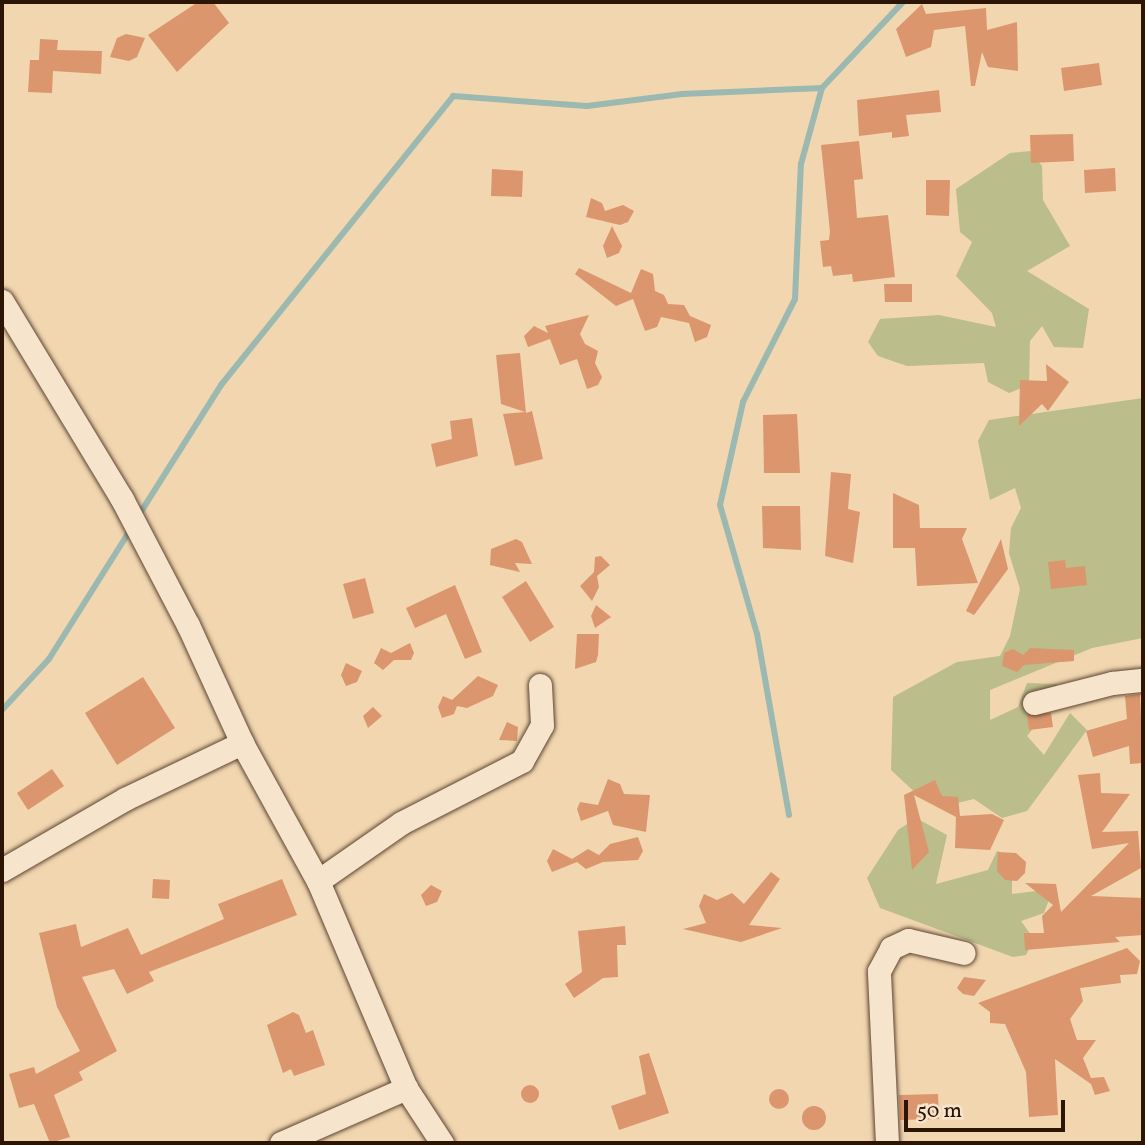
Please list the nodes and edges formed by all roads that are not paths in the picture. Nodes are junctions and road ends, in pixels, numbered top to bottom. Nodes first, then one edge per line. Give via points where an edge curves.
1 (2, 301) edge
2 (1143, 680) edge
3 (540, 685) dead end
4 (1034, 703) dead end
5 (242, 743) junction
6 (2, 870) edge
7 (318, 881) junction
8 (964, 953) dead end
9 (406, 1088) junction
10 (281, 1143) edge
11 (442, 1143) edge
12 (887, 1143) edge

1 - 5 street via 122,499 188,625
2 - 4 street
3 - 7 street via 542,725 522,761 401,823
5 - 6 street via 125,799
5 - 7 street
7 - 9 street
8 - 12 street via 908,940 891,948 879,971
9 - 10 street
9 - 11 street

